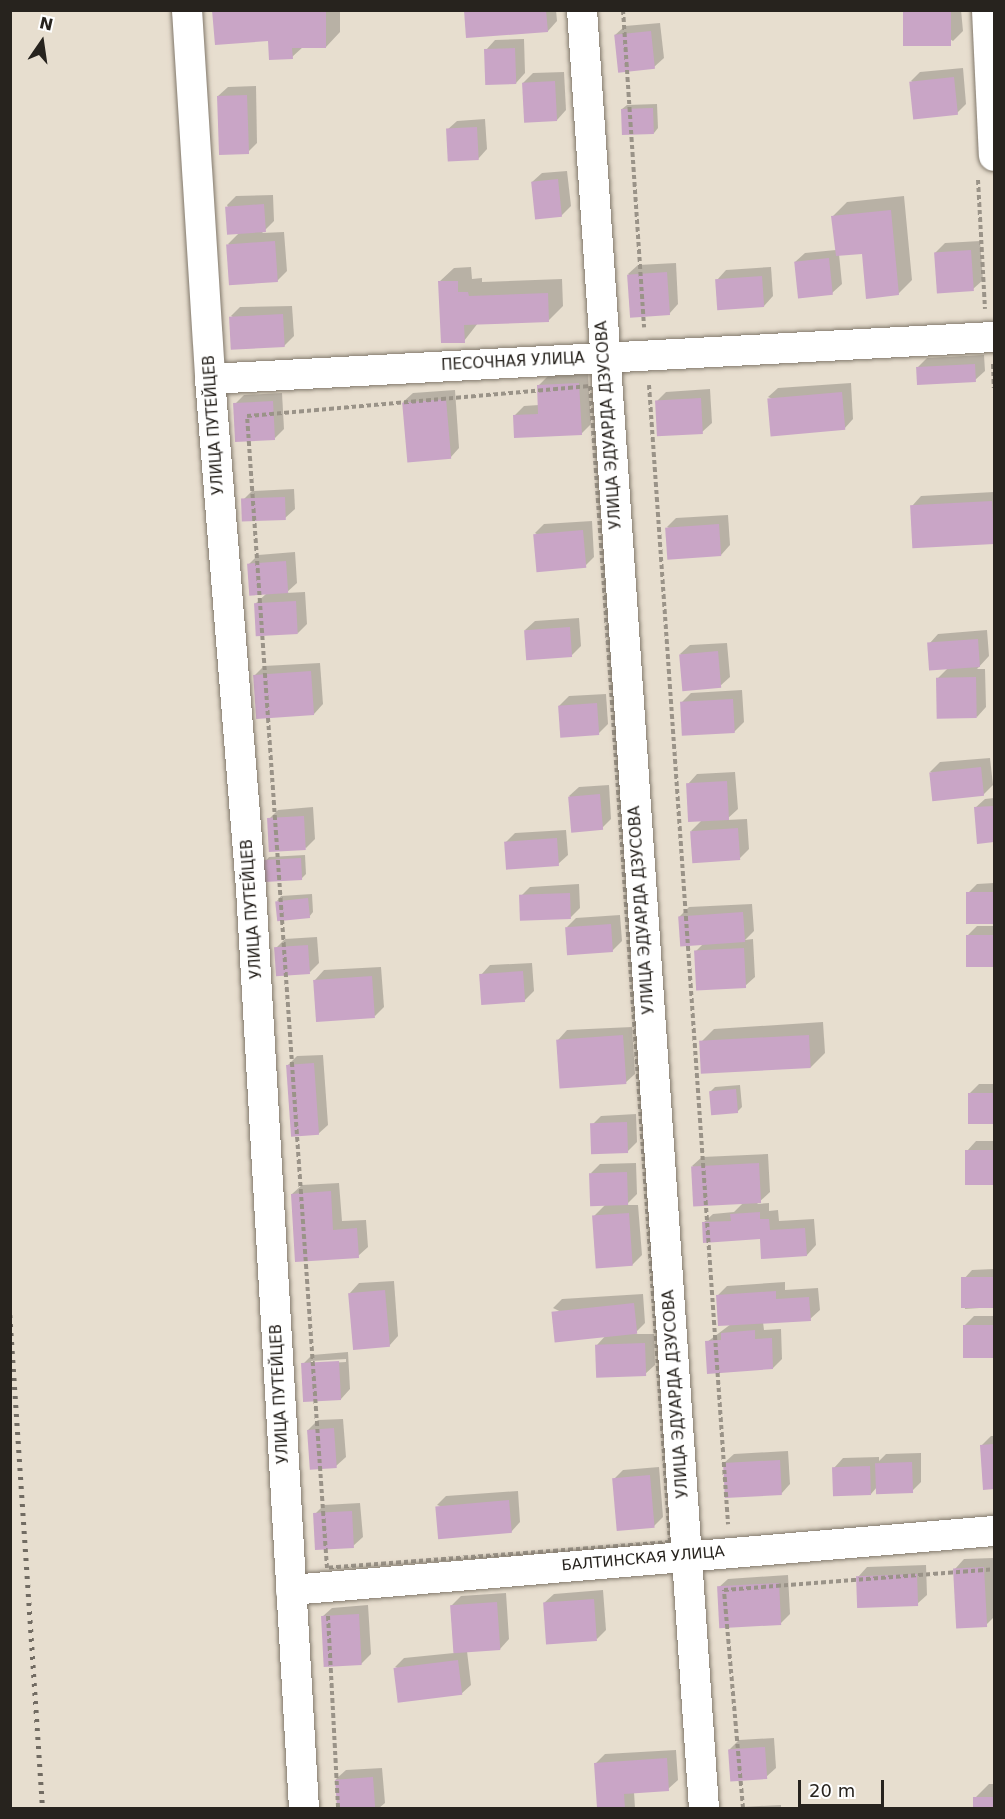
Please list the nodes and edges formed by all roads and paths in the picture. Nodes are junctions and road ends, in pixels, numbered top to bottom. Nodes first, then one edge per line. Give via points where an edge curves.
1 (187, 10) edge
2 (582, 10) edge
3 (623, 10) edge
4 (987, 10) edge
5 (986, 167) edge
6 (975, 309) dead end
7 (645, 332) dead end
8 (994, 348) edge
9 (605, 357) junction
10 (210, 379) junction
11 (649, 379) dead end
12 (994, 388) edge
13 (729, 1531) dead end
14 (994, 1531) edge
15 (679, 1548) junction
16 (994, 1569) edge
17 (291, 1590) junction
18 (338, 1615) dead end
19 (304, 1809) edge
20 (338, 1809) edge
21 (704, 1809) edge
22 (742, 1809) edge

1 - 10 street, УЛИЦА ПУТЕЙЦЕВ
2 - 9 street, УЛИЦА ЭДУАРДА ДЗУСОВА
3 - 7 path
4 - 5 street
5 - 6 path via 987,308
8 - 9 street, ПЕСОЧНАЯ УЛИЦА
8 - 12 path
9 - 10 street, ПЕСОЧНАЯ УЛИЦА
9 - 15 street, УЛИЦА ЭДУАРДА ДЗУСОВА
10 - 17 street, УЛИЦА ПУТЕЙЦЕВ via 251,889
11 - 13 path
14 - 15 street, БАЛТИНСКАЯ УЛИЦА
15 - 15 path via 327,1568 247,416 590,386
15 - 17 street, БАЛТИНСКАЯ УЛИЦА
15 - 21 street, УЛИЦА ЭДУАРДА ДЗУСОВА
16 - 22 path via 724,1590
17 - 19 street, УЛИЦА ПУТЕЙЦЕВ
18 - 20 path via 326,1616

